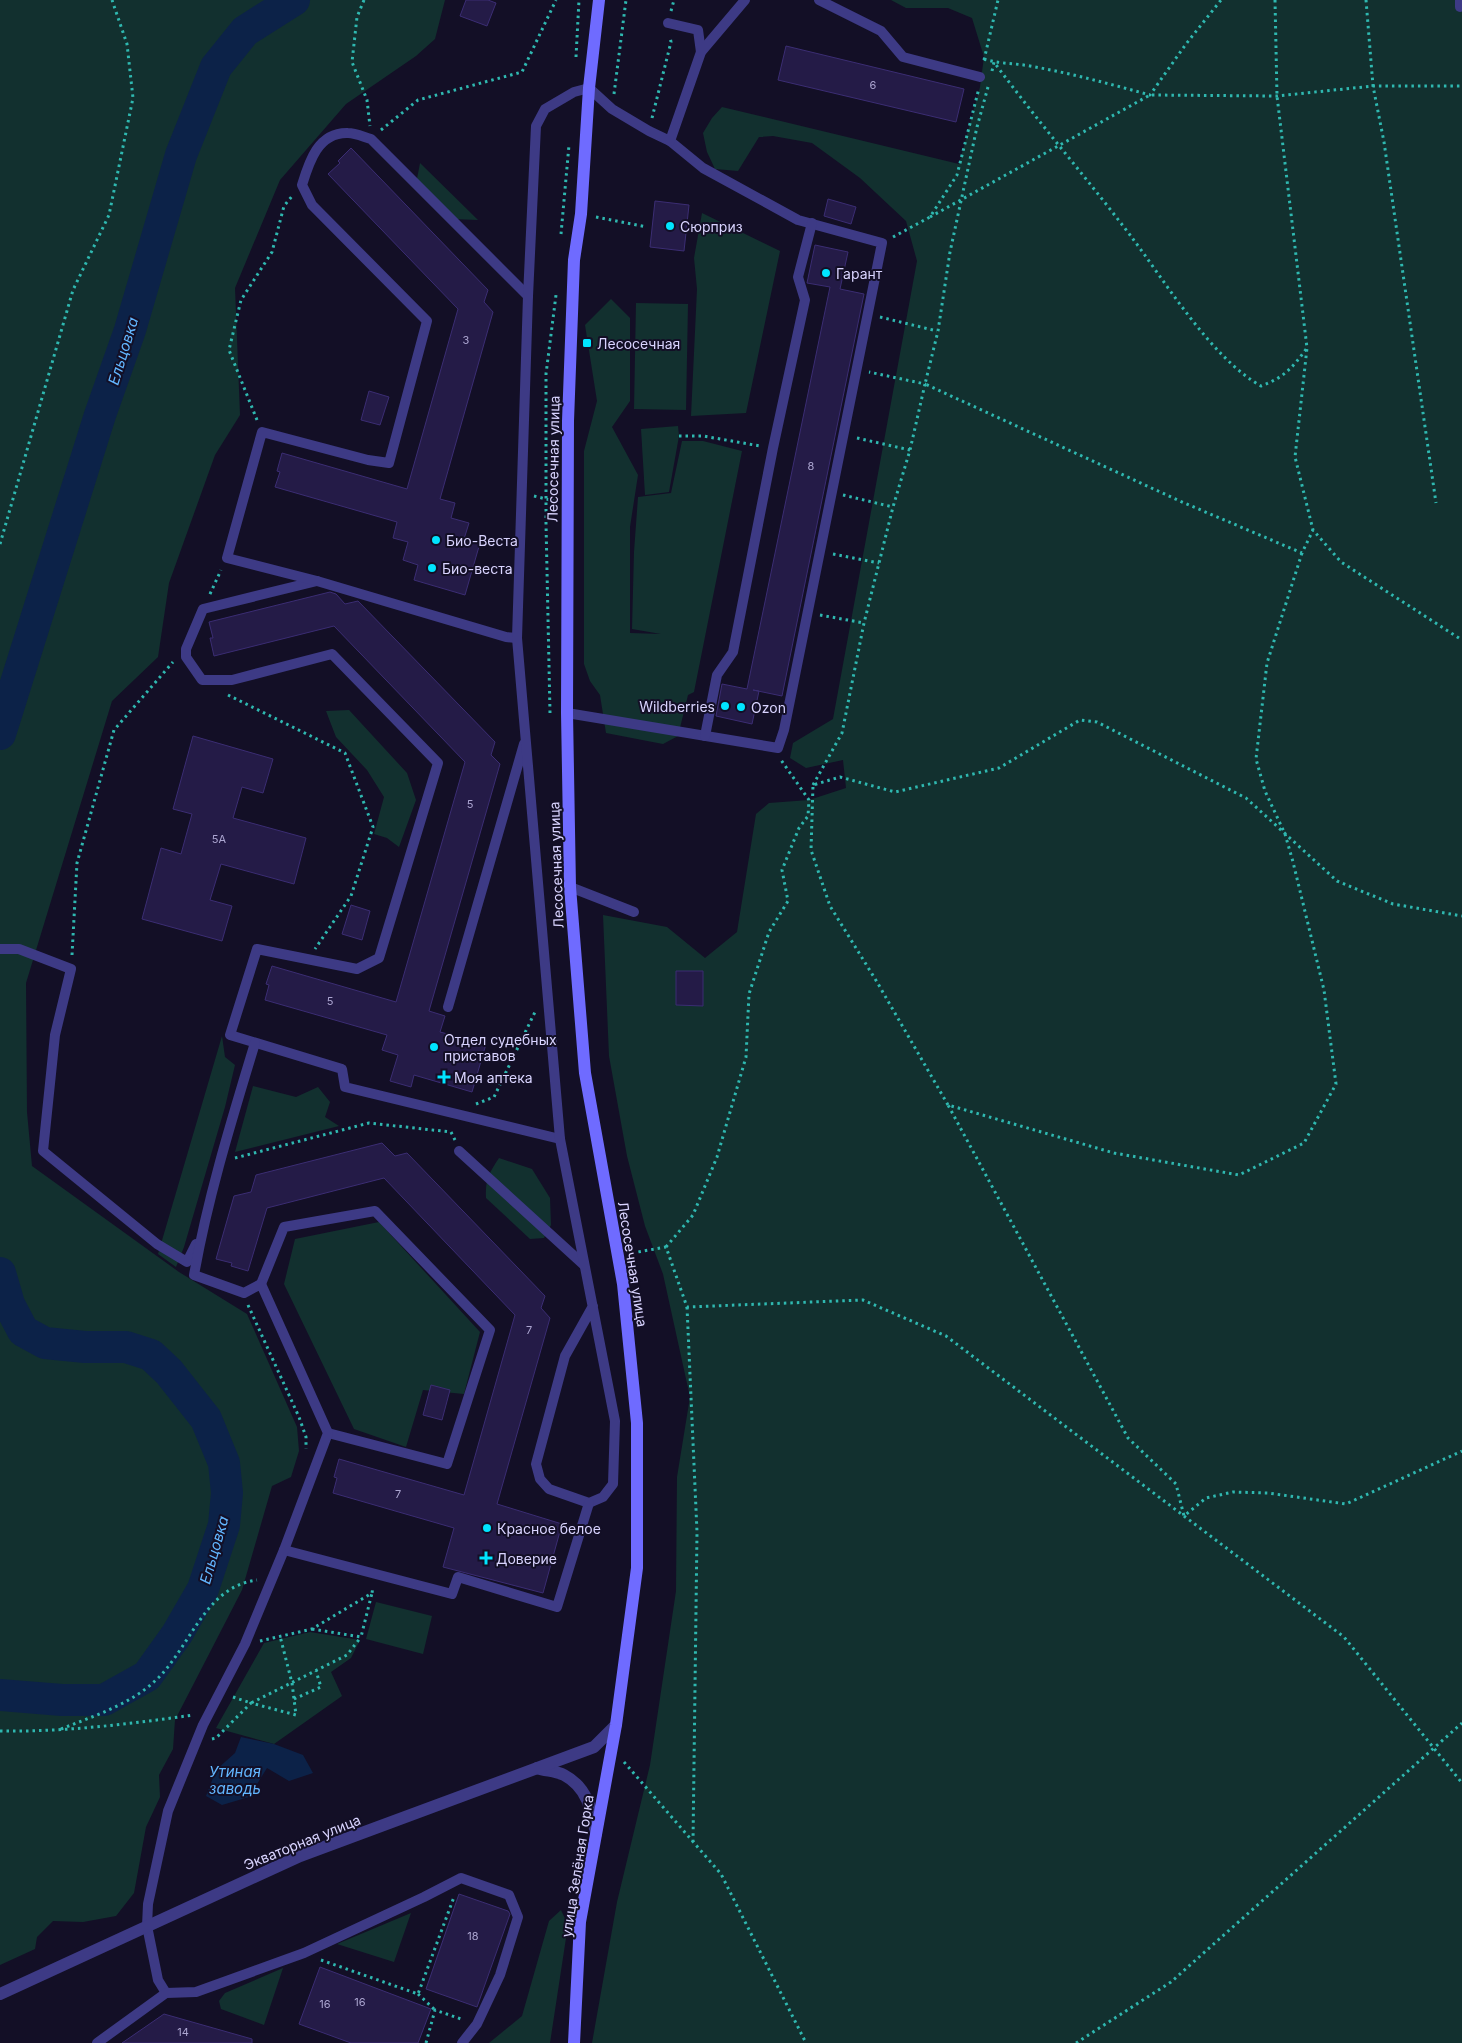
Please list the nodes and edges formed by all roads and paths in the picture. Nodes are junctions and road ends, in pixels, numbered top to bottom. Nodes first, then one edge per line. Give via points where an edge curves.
1 (112, 0) edge
2 (364, 0) edge
3 (556, 0) edge
4 (599, 0) edge
5 (626, 0) edge
6 (674, 0) edge
7 (745, 0) edge
8 (819, 0) edge
9 (998, 0) edge
10 (1221, 0) edge
11 (1275, 0) edge
12 (1366, 0) edge
13 (668, 23) junction
14 (701, 52) junction
15 (984, 59) junction
16 (994, 62) junction
17 (992, 72) dead end
18 (985, 79) junction
19 (1373, 86) junction
20 (1462, 86) edge
21 (589, 88) junction
22 (1150, 95) junction
23 (1277, 96) junction
24 (612, 110) junction
25 (649, 131) junction
26 (371, 139) junction
27 (670, 141) junction
28 (1059, 146) junction
29 (302, 185) junction
30 (962, 200) junction
31 (562, 212) dead end
32 (581, 214) junction
33 (930, 217) junction
34 (812, 224) junction
35 (646, 227) dead end
36 (882, 243) junction
37 (528, 296) junction
38 (868, 314) junction
39 (938, 331) junction
40 (1307, 348) junction
41 (856, 369) junction
42 (925, 384) junction
43 (262, 432) junction
44 (844, 435) junction
45 (679, 436) dead end
46 (773, 448) junction
47 (910, 450) junction
48 (521, 493) junction
49 (833, 493) junction
50 (566, 503) junction
51 (1436, 503) dead end
52 (893, 507) junction
53 (1313, 530) junction
54 (0, 544) edge
55 (820, 552) junction
56 (1302, 553) junction
57 (227, 558) junction
58 (879, 563) junction
59 (317, 581) junction
60 (203, 609) junction
61 (807, 612) junction
62 (864, 623) junction
63 (517, 638) junction
64 (1462, 640) edge
65 (186, 648) junction
66 (224, 692) dead end
67 (567, 713) junction
68 (705, 736) junction
69 (526, 738) junction
70 (771, 747) junction
71 (812, 785) junction
72 (1285, 834) junction
73 (570, 887) junction
74 (634, 912) dead end
75 (1462, 916) edge
76 (0, 948) edge
77 (307, 959) junction
78 (71, 969) junction
79 (448, 1007) dead end
80 (536, 1011) dead end
81 (255, 1042) junction
82 (948, 1105) junction
83 (456, 1113) junction
84 (560, 1139) junction
85 (459, 1151) joint
86 (220, 1162) junction
87 (201, 1236) junction
88 (666, 1247) junction
89 (618, 1255) junction
90 (584, 1265) junction
91 (261, 1284) junction
92 (244, 1292) junction
93 (593, 1306) junction
94 (687, 1307) junction
95 (328, 1434) junction
96 (1462, 1451) edge
97 (306, 1453) dead end
98 (589, 1503) junction
99 (1184, 1516) junction
100 (284, 1550) junction
101 (260, 1572) dead end
102 (377, 1574) junction
103 (258, 1580) junction
104 (255, 1588) dead end
105 (372, 1593) junction
106 (312, 1629) junction
107 (280, 1636) junction
108 (361, 1637) junction
109 (245, 1644) junction
110 (316, 1671) junction
111 (292, 1684) junction
112 (220, 1693) junction
113 (294, 1699) junction
114 (251, 1703) junction
115 (194, 1715) dead end
116 (1462, 1723) edge
117 (616, 1725) junction
118 (61, 1729) junction
119 (0, 1732) edge
120 (196, 1743) junction
121 (1433, 1747) junction
122 (612, 1748) junction
123 (537, 1768) junction
124 (1462, 1783) edge
125 (596, 1834) junction
126 (693, 1842) junction
127 (461, 1878) junction
128 (147, 1926) junction
129 (304, 1954) junction
130 (166, 1993) junction
131 (0, 1994) edge
132 (418, 1994) junction
133 (435, 2010) junction
134 (477, 2024) junction
135 (97, 2043) edge
136 (426, 2043) edge
137 (462, 2043) edge
138 (574, 2043) edge
139 (806, 2043) edge
140 (1076, 2043) edge

1 - 54 path via 127,44 133,98 108,215 73,290
2 - 26 path via 357,18 352,62 366,100
3 - 26 path via 522,72 418,100
4 - 21 street, Лесосечная улица
5 - 24 path
6 - 13 path
7 - 14 lane
8 - 18 lane via 881,31 903,57
9 - 15 path
10 - 22 path
11 - 23 path
12 - 19 path
13 - 14 lane via 698,30
13 - 25 path via 671,42
14 - 27 lane
15 - 16 path
15 - 18 path
16 - 17 path
16 - 22 path via 1027,65
16 - 28 path
18 - 30 path
18 - 33 path via 956,175
19 - 20 path
19 - 23 path
19 - 51 path via 1384,142
21 - 24 lane
21 - 32 street, Лесосечная улица
21 - 37 lane via 574,92 545,109 536,126
22 - 23 path
22 - 28 path
23 - 40 path
24 - 25 lane
25 - 27 lane
26 - 29 lane via 348,133 330,136 312,156
26 - 37 lane
27 - 34 lane via 702,168 798,220
28 - 30 path
28 - 40 path via 1196,325 1249,380 1261,386 1278,380 1289,372
29 - 43 path via 284,206 272,252 241,300 229,350
29 - 43 lane via 312,205 427,321 389,463
30 - 33 path
30 - 39 path
31 - 32 path
32 - 35 path
32 - 50 street, Лесосечная улица via 574,260
33 - 36 path
34 - 36 lane
34 - 46 lane via 798,277 805,300
36 - 38 lane
37 - 48 lane
38 - 39 path
38 - 41 lane
39 - 42 path
40 - 53 path via 1295,457
41 - 42 path
41 - 44 lane
42 - 47 path
42 - 56 path via 1182,502
43 - 57 lane
44 - 47 path
44 - 49 lane
45 - 46 path via 703,436
46 - 68 lane via 733,652 717,675
47 - 52 path
48 - 50 path
48 - 63 lane
49 - 52 path
49 - 55 lane
50 - 67 street, Лесосечная улица
52 - 58 path
53 - 56 path
53 - 64 path via 1341,562
55 - 58 path
55 - 61 lane
56 - 72 path via 1267,663 1256,759 1265,791
57 - 59 lane
57 - 60 path
58 - 62 path
59 - 60 lane
59 - 63 lane
60 - 65 lane
61 - 62 path
61 - 70 lane via 784,730 778,748
62 - 71 path via 842,733
63 - 69 lane
65 - 77 lane via 186,657 202,680 232,680 332,654 438,763 379,958 356,969
65 - 78 path via 114,730 77,863
66 - 77 path via 345,753 372,828 351,896
67 - 68 lane
67 - 73 street, Лесосечная улица
68 - 70 lane
69 - 79 lane
69 - 84 lane
70 - 88 path via 809,800 808,816 799,828 782,870 788,901 769,932 749,994 746,1057 717,1157 693,1215
71 - 72 path via 840,777 895,792 999,768 1080,720 1097,722 1246,798
71 - 82 path via 811,850 830,906
72 - 75 path via 1337,881 1393,904
72 - 82 path via 1324,990 1336,1084 1304,1143 1239,1175 1114,1153
73 - 74 lane
73 - 89 street, Лесосечная улица via 585,1073
76 - 78 lane via 19,949
77 - 81 lane via 257,949 230,1035
78 - 87 lane via 55,1034 43,1151 157,1244 186,1262
80 - 83 path via 494,1097
81 - 83 lane via 342,1069 345,1087
81 - 86 lane
82 - 99 path via 1128,1438 1176,1484
83 - 84 lane
84 - 90 lane
85 - 86 path via 452,1132 369,1123
85 - 90 lane
86 - 87 lane
87 - 92 lane via 194,1275
88 - 89 path
88 - 94 path
89 - 117 street, Лесосечная улица via 637,1423 637,1568
90 - 93 lane
91 - 92 lane
91 - 95 lane
91 - 95 lane via 284,1227 375,1211 490,1330 447,1464
92 - 97 path via 299,1417 306,1437
93 - 98 lane via 614,1421 613,1484 603,1497
93 - 98 lane via 565,1356 536,1464 540,1479 549,1489
94 - 99 path via 863,1300 946,1336
94 - 126 path via 697,1532
95 - 100 lane
96 - 99 path via 1346,1504 1268,1493 1233,1492 1206,1498
98 - 102 lane via 557,1607 458,1577 452,1594
99 - 121 path via 1344,1637
100 - 102 lane
100 - 109 lane
101 - 103 path
102 - 105 path
103 - 104 path
103 - 118 path via 236,1584 216,1599 155,1681 131,1699
105 - 106 path
105 - 108 path
106 - 107 path
106 - 108 path
107 - 109 path
107 - 111 path
108 - 110 path via 347,1655
109 - 112 lane
110 - 111 path
110 - 113 path via 321,1687
111 - 113 path
111 - 114 path
112 - 114 path
112 - 120 lane
113 - 114 path via 296,1716
114 - 120 path via 216,1738
115 - 118 path
116 - 121 path
117 - 122 street, улица Зелёная Горка
117 - 123 street, Экваторная улица via 594,1747
118 - 119 path
120 - 128 lane via 168,1811 148,1904
121 - 124 path
121 - 140 path via 1171,1982
122 - 125 street, улица Зелёная Горка
122 - 126 path
123 - 125 street via 563,1775 581,1787 592,1810
123 - 128 street, Экваторная улица via 300,1856
125 - 138 street, улица Зелёная Горка via 580,1922
126 - 139 path via 721,1874
127 - 129 lane
127 - 132 path
127 - 134 lane via 509,1894 518,1918 500,1975
128 - 130 lane via 158,1980
128 - 131 street, Экваторная улица
129 - 130 lane via 196,1992
129 - 132 path
130 - 135 lane
132 - 133 path
133 - 134 path
133 - 136 path
134 - 137 lane

